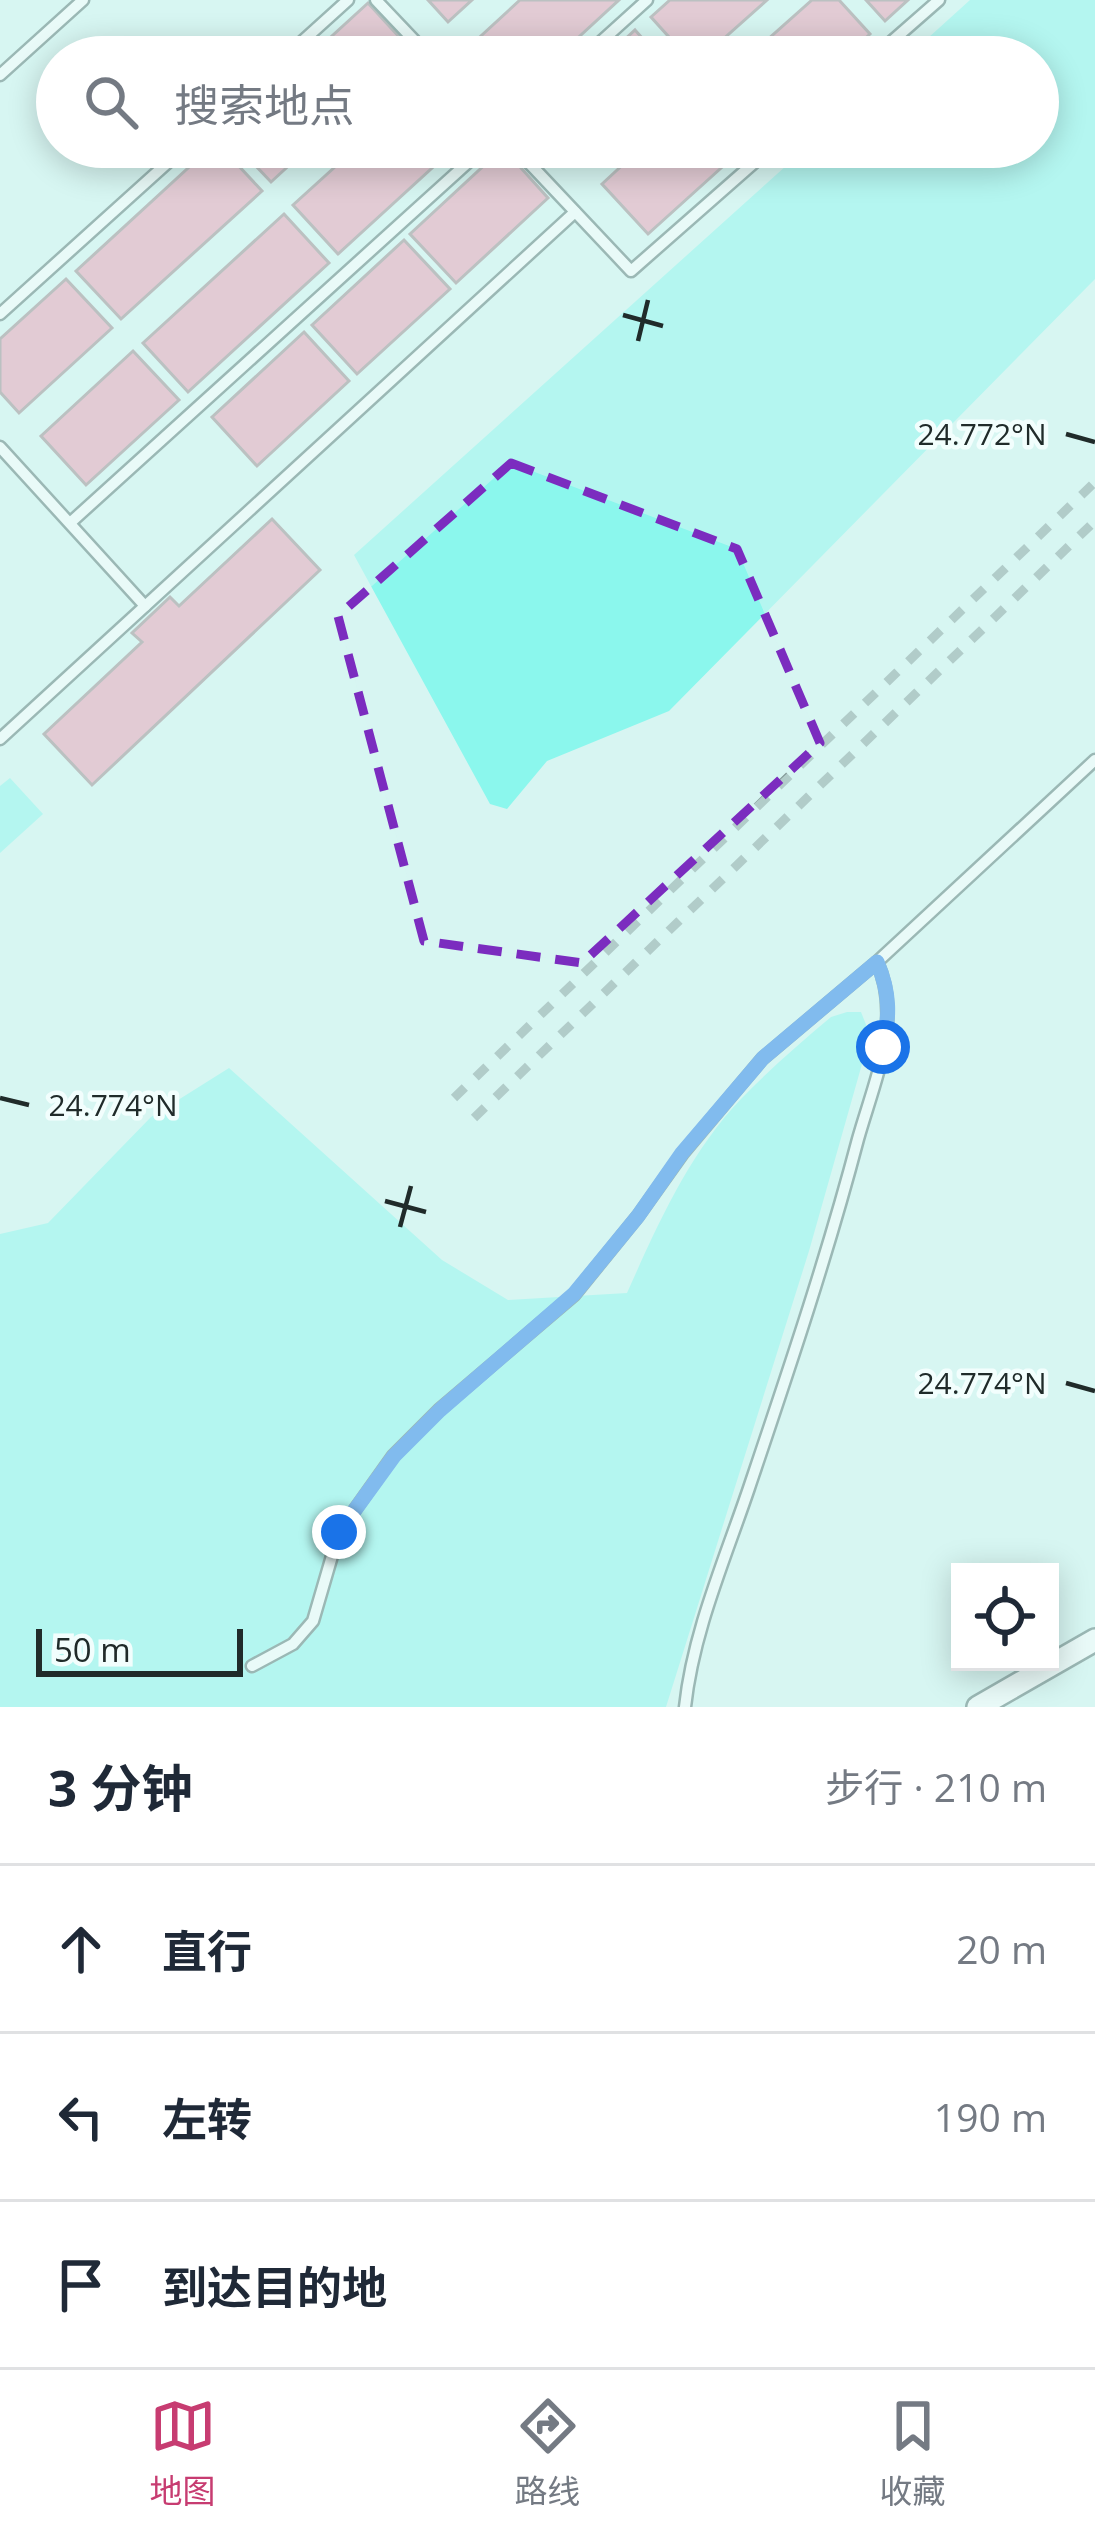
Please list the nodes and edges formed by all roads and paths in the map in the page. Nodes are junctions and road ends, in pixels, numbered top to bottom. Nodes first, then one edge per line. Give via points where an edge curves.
1 (83, 0) edge
2 (348, 0) edge
3 (376, 0) edge
4 (647, 0) edge
5 (939, 0) edge
6 (43, 36) edge
7 (308, 36) edge
8 (410, 36) edge
9 (607, 36) edge
10 (898, 36) edge
11 (36, 42) edge
12 (0, 75) edge
13 (162, 168) edge
14 (462, 168) edge
15 (534, 168) edge
16 (748, 168) edge
17 (575, 212) junction
18 (0, 314) edge
19 (0, 446) edge
20 (70, 523) junction
21 (146, 606) junction
22 (0, 739) edge
23 (1095, 760) edge
24 (877, 962) junction
25 (1095, 1640) edge
26 (252, 1666) dead end
27 (686, 1707) edge
28 (978, 1707) edge

1 - 6 lane
2 - 7 lane
3 - 8 lane
4 - 9 lane
5 - 10 lane
11 - 12 lane
13 - 18 lane
14 - 20 lane
15 - 17 lane
16 - 17 lane via 631,271
17 - 21 lane
19 - 20 lane
20 - 21 lane
21 - 22 lane
23 - 24 lane
24 - 26 lane via 763,1058 574,1294 394,1456 339,1532 313,1621 293,1644
24 - 27 lane via 890,1013 883,1047 831,1244 704,1621
25 - 28 street

